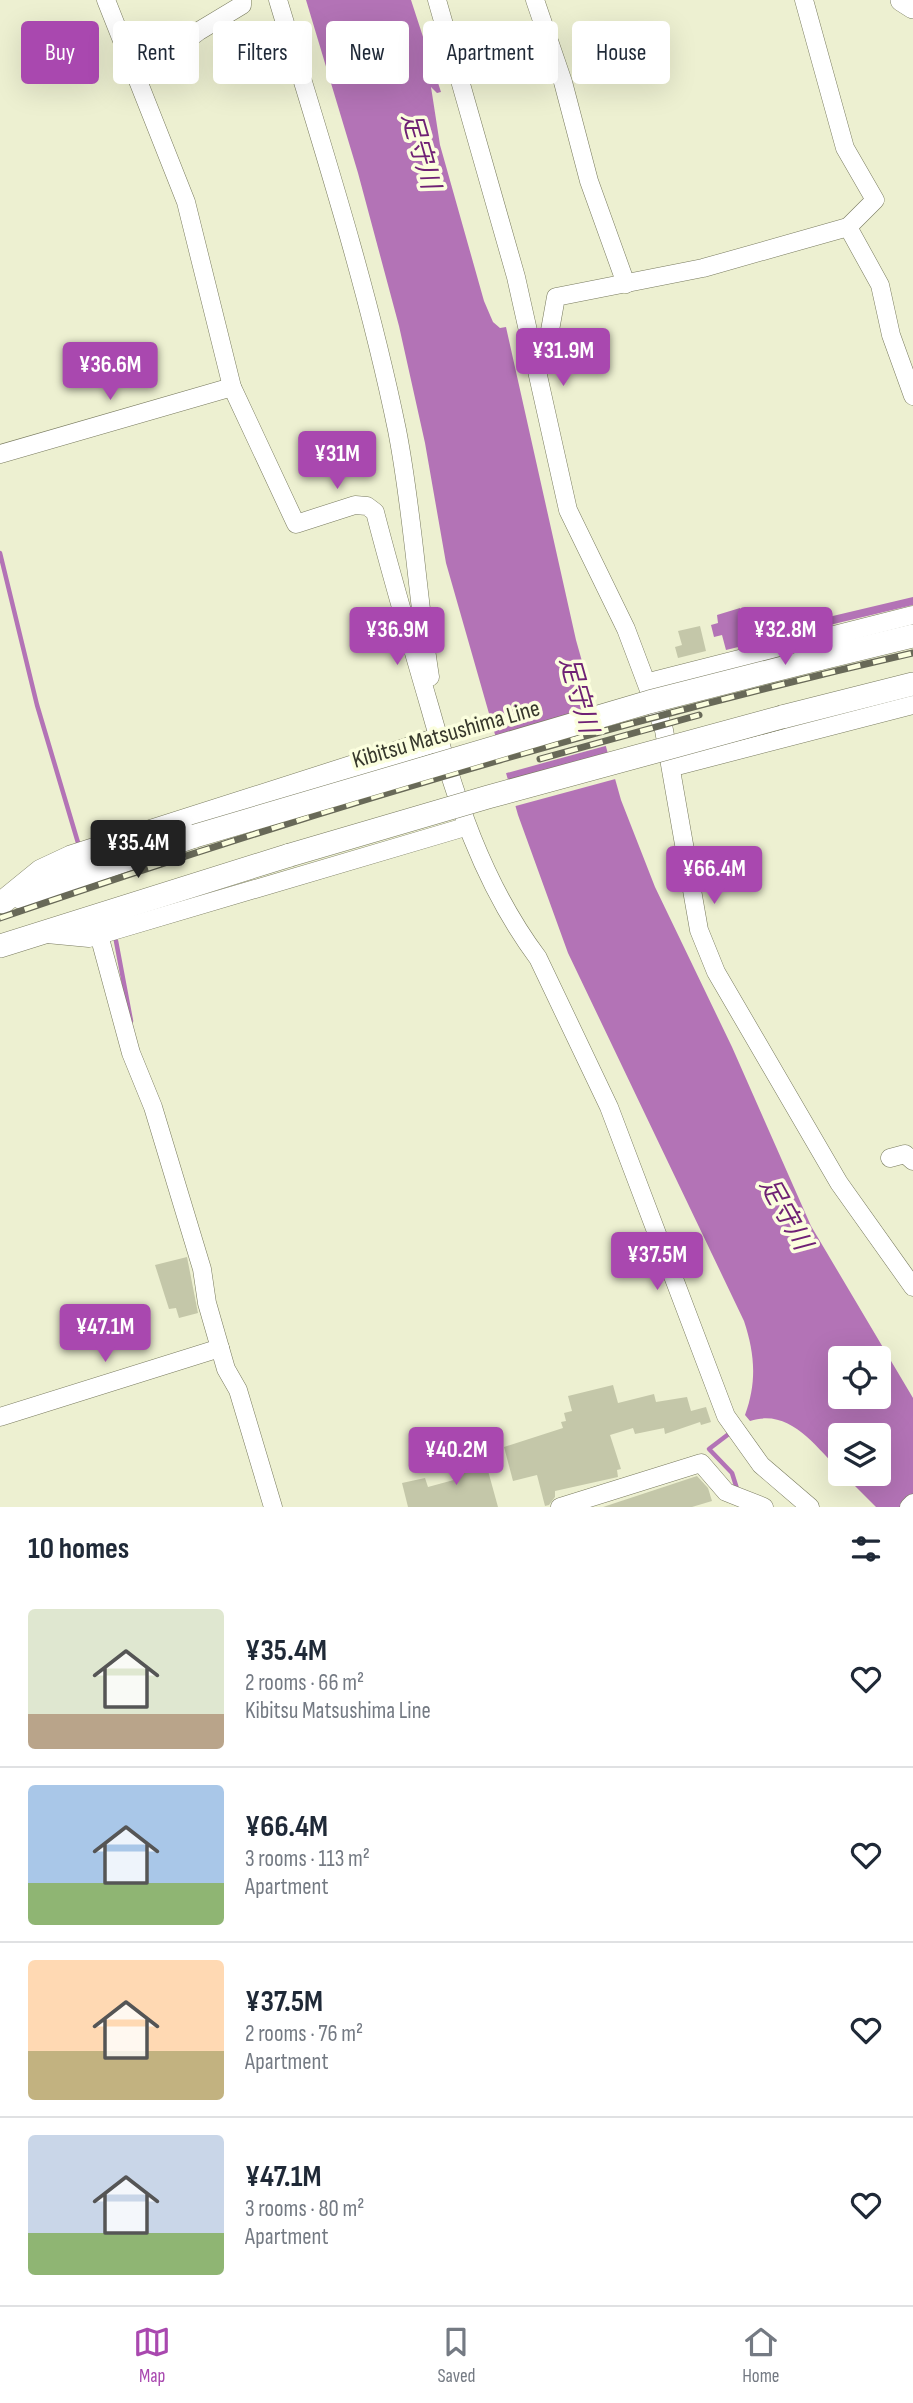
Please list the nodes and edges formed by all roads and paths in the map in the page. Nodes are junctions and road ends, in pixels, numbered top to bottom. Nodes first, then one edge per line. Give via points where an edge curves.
1 (106, 0) edge
2 (242, 0) edge
3 (278, 0) edge
4 (437, 0) edge
5 (535, 0) edge
6 (804, 0) edge
7 (902, 0) edge
8 (913, 6) edge
9 (114, 21) edge
10 (199, 31) edge
11 (139, 84) edge
12 (848, 227) junction
13 (626, 284) junction
14 (537, 362) junction
15 (232, 387) junction
16 (913, 397) edge
17 (0, 454) edge
18 (913, 615) edge
19 (913, 636) edge
20 (649, 682) junction
21 (913, 684) edge
22 (913, 705) edge
23 (431, 712) junction
24 (437, 740) junction
25 (673, 767) junction
26 (465, 827) junction
27 (1, 903) edge
28 (40, 933) junction
29 (99, 935) junction
30 (0, 946) edge
31 (890, 1158) dead end
32 (913, 1161) edge
33 (913, 1287) edge
34 (220, 1348) junction
35 (0, 1417) edge
36 (733, 1498) edge
37 (913, 1503) edge
38 (273, 1507) edge
39 (560, 1507) edge
40 (764, 1507) edge
41 (810, 1507) edge
42 (909, 1507) edge

1 - 9 street
2 - 10 street via 242,5
3 - 23 street via 382,363 411,510
4 - 14 street via 493,189
5 - 13 street via 589,181
6 - 12 street via 845,148 875,200
7 - 8 main road
11 - 15 street via 186,202
12 - 13 street via 703,268
12 - 16 street via 880,285 891,335
13 - 14 street via 556,297 545,358
14 - 20 street via 568,510
15 - 17 street
15 - 23 street via 296,524 355,505 375,512
18 - 20 street
19 - 27 main road, Kibitsu Matsushima Line, bridge via 610,713 195,836
20 - 25 street
21 - 28 main road, bridge via 501,793
22 - 25 street
23 - 24 street
24 - 26 street
24 - 27 main road via 71,857 41,872
25 - 33 street via 699,930 716,972 839,1183
26 - 29 street
26 - 41 street via 538,958 609,1107 726,1416 761,1465
28 - 29 street
28 - 30 main road
29 - 34 street via 131,1053 153,1107 194,1244
31 - 32 street via 905,1154
34 - 35 street
34 - 38 street
36 - 39 street via 701,1463
36 - 40 street
37 - 42 street

